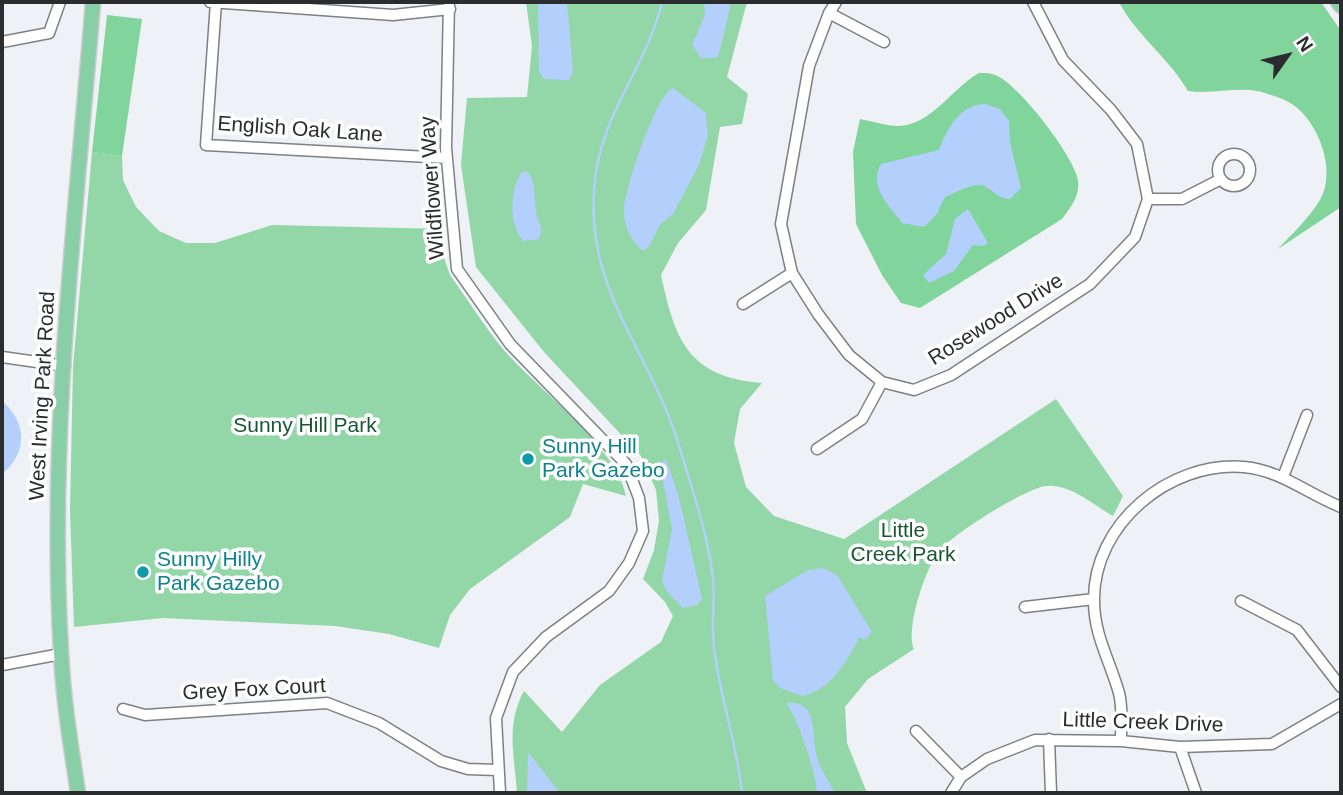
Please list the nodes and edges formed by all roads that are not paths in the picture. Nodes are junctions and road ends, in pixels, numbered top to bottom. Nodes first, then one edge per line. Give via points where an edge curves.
1 (60, 2) edge
2 (93, 2) edge
3 (210, 2) edge
4 (216, 2) edge
5 (836, 2) edge
6 (1034, 2) edge
7 (1338, 2) edge
8 (449, 5) edge
9 (1341, 6) edge
10 (829, 13) junction
11 (2, 42) edge
12 (884, 42) dead end
13 (446, 158) junction
14 (1221, 179) dead end
15 (1147, 199) junction
16 (792, 273) junction
17 (743, 304) dead end
18 (2, 357) edge
19 (65, 366) junction
20 (883, 382) junction
21 (1307, 415) dead end
22 (817, 449) dead end
23 (1283, 477) junction
24 (1341, 507) edge
25 (1094, 599) junction
26 (1241, 601) dead end
27 (1025, 607) dead end
28 (61, 654) junction
29 (2, 665) edge
30 (1341, 687) edge
31 (1341, 704) edge
32 (123, 709) dead end
33 (916, 731) dead end
34 (1049, 739) junction
35 (1121, 741) junction
36 (1180, 747) junction
37 (497, 770) junction
38 (961, 777) junction
39 (78, 793) edge
40 (500, 793) edge
41 (951, 793) edge
42 (1051, 793) edge
43 (1196, 793) edge

1 - 11 street via 48,33
2 - 19 main road, West Irving Park Road
3 - 4 street
4 - 8 street via 393,15
4 - 13 street, English Oak Lane via 206,145
5 - 10 street, Rosewood Drive
6 - 15 street, Rosewood Drive via 1063,60 1137,144
7 - 9 main road
8 - 13 street, Wildflower Way
10 - 12 street
10 - 16 street, Rosewood Drive via 809,66 781,224
13 - 37 street, Wildflower Way via 457,269 510,344 626,464 639,498 643,531 629,563 609,591 547,637 513,672 496,718
14 - 15 street via 1182,199
15 - 20 street, Rosewood Drive via 1135,237 1090,284 951,375 914,390
16 - 17 street
16 - 20 street, Rosewood Drive via 849,355
18 - 19 street
19 - 28 main road, West Irving Park Road via 57,514
20 - 22 street via 862,419
21 - 23 street
23 - 24 street
23 - 25 street via 1228,467 1187,475 1159,488 1132,510 1106,547
25 - 27 street
25 - 35 street via 1097,636 1119,694
26 - 30 street via 1297,630
28 - 29 street
28 - 39 main road, West Irving Park Road
31 - 36 street, Little Creek Drive via 1272,744
32 - 37 street, Grey Fox Court via 145,715 327,703 379,723 441,761 468,769
33 - 38 street
34 - 35 street, Little Creek Drive
34 - 38 street, Little Creek Drive via 1002,751
34 - 42 street
35 - 36 street, Little Creek Drive
36 - 43 street
37 - 40 street, Wildflower Way
38 - 41 street, Little Creek Drive

